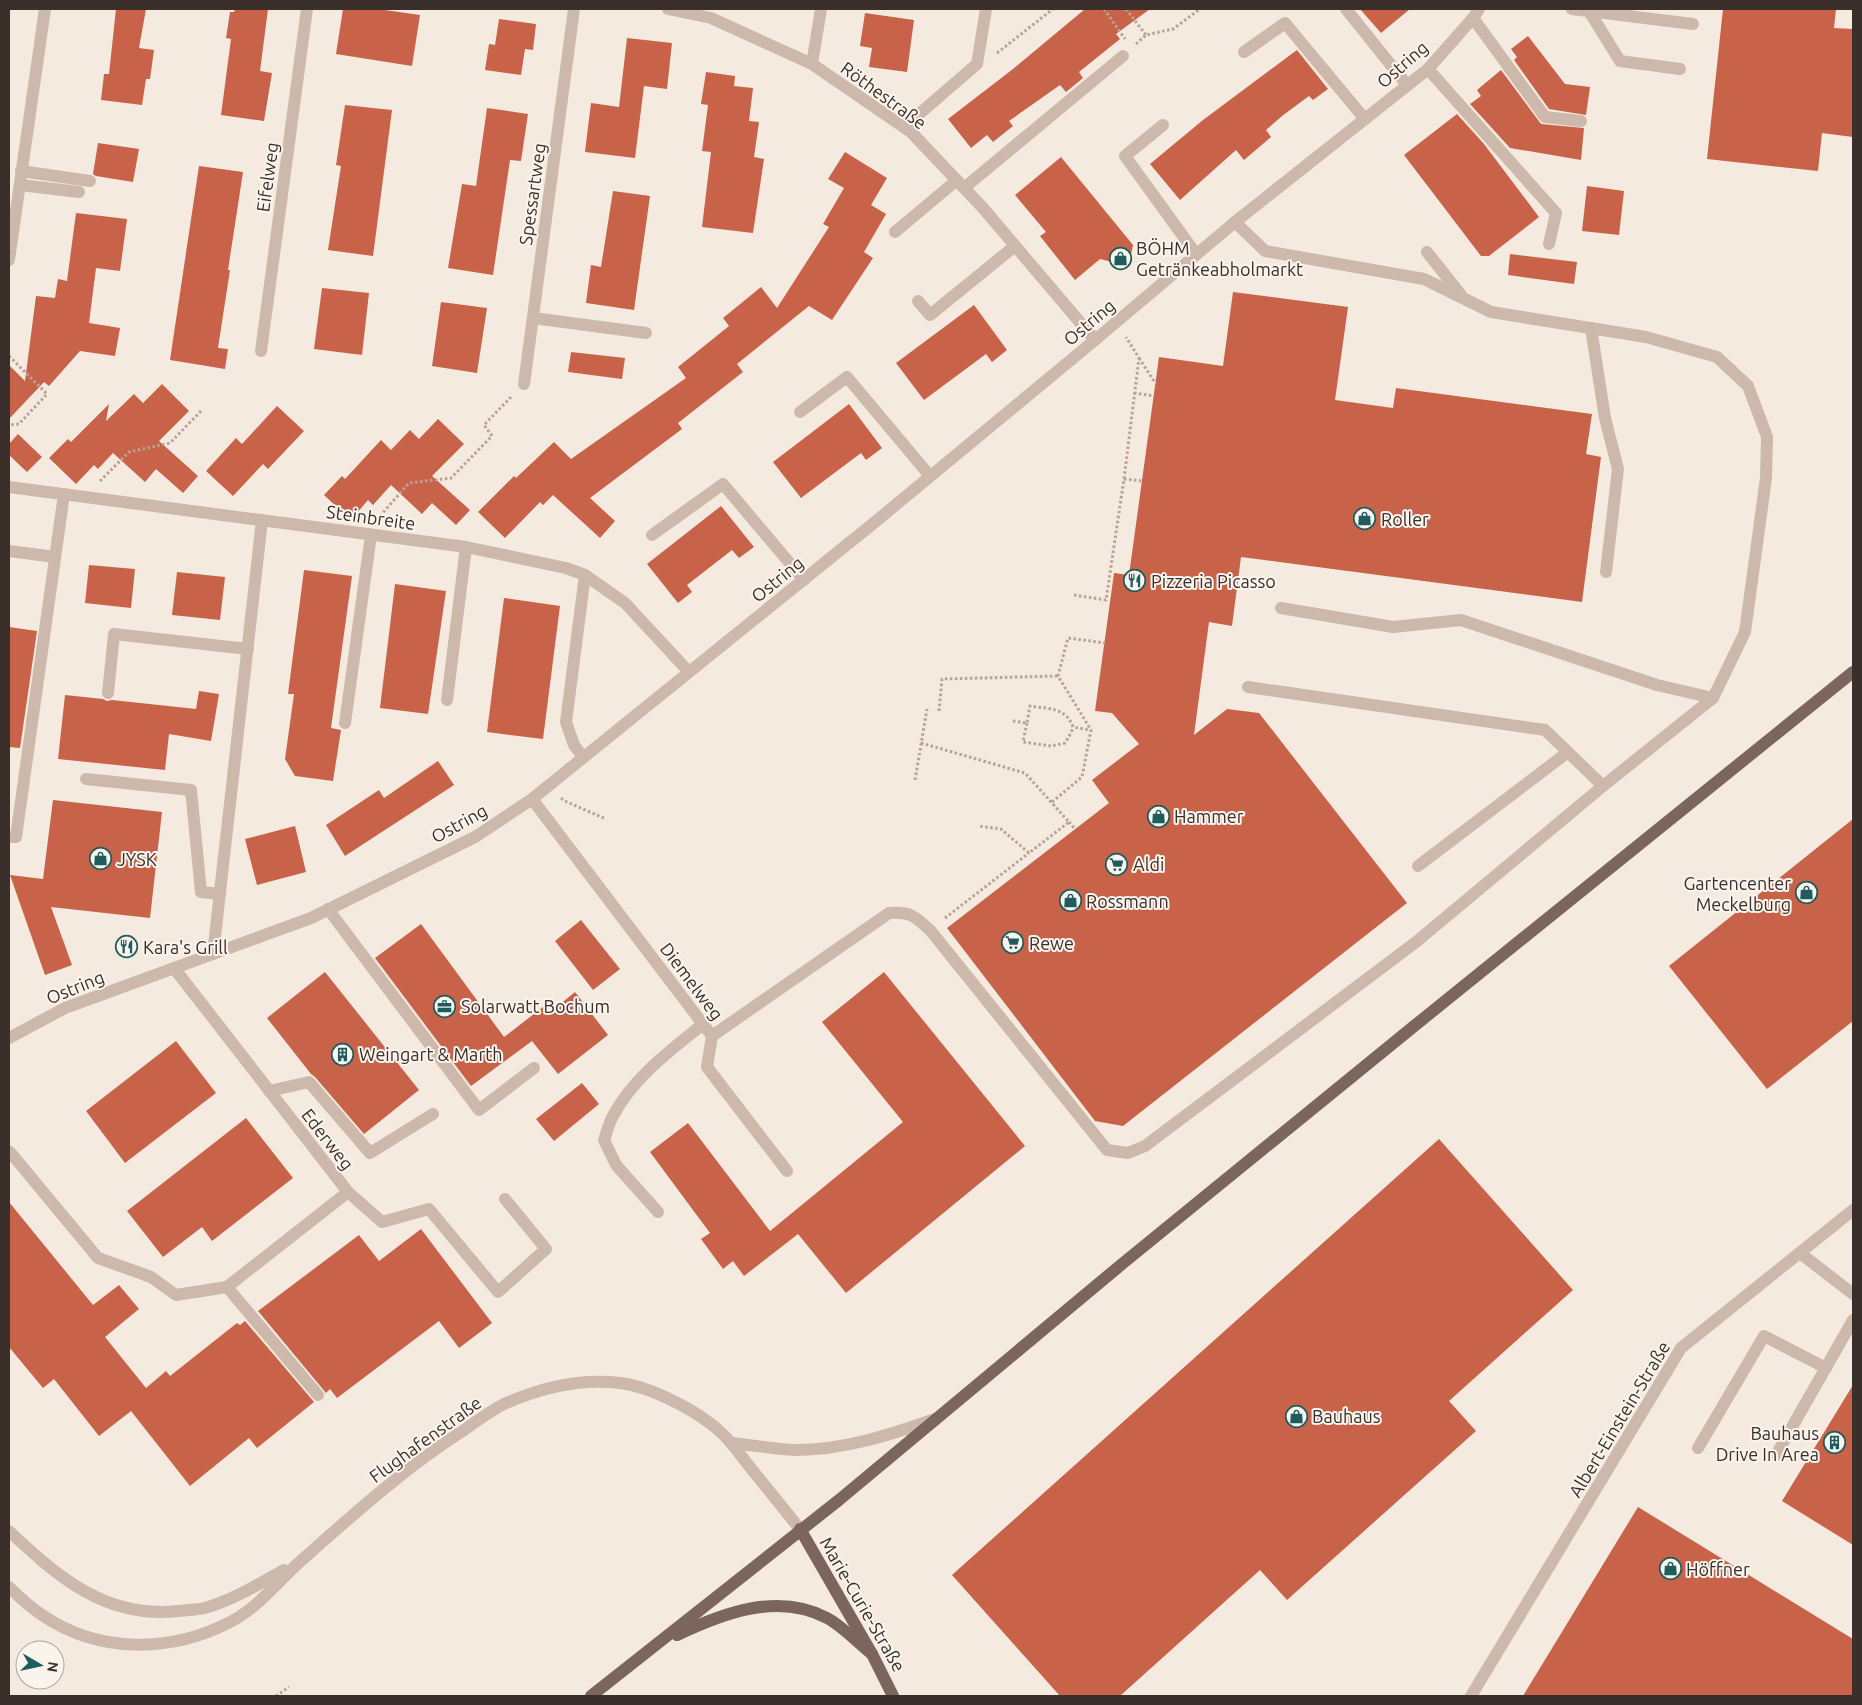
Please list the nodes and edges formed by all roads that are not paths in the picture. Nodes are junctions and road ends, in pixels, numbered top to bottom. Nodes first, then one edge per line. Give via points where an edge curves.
1 (45, 9) edge
2 (307, 9) edge
3 (574, 9) edge
4 (668, 9) edge
5 (821, 9) edge
6 (986, 9) edge
7 (1346, 9) edge
8 (1572, 9) edge
9 (1589, 10) edge
10 (1476, 14) edge
11 (1693, 24) dead end
12 (1128, 52) road end
13 (1244, 52) dead end
14 (812, 64) junction
15 (1428, 69) junction
16 (1680, 69) dead end
17 (1407, 85) junction
18 (1364, 118) junction
19 (1581, 121) dead end
20 (1163, 125) dead end
21 (904, 127) junction
22 (21, 171) junction
23 (90, 181) dead end
24 (961, 184) junction
25 (20, 185) junction
26 (79, 192) dead end
27 (1235, 222) junction
28 (895, 232) dead end
29 (1549, 244) dead end
30 (1015, 246) junction
31 (1427, 252) dead end
32 (1196, 254) junction
33 (9, 260) edge
34 (1464, 298) junction
35 (918, 301) dead end
36 (533, 318) junction
37 (1591, 328) junction
38 (646, 333) dead end
39 (1095, 340) junction
40 (261, 351) dead end
41 (524, 384) road end
42 (800, 412) dead end
43 (930, 476) junction
44 (9, 487) edge
45 (64, 494) junction
46 (262, 520) junction
47 (368, 534) junction
48 (652, 534) dead end
49 (466, 547) junction
50 (9, 551) edge
51 (55, 557) junction
52 (1606, 572) dead end
53 (585, 576) junction
54 (804, 580) junction
55 (1282, 608) dead end
56 (248, 649) junction
57 (689, 672) junction
58 (1853, 672) edge
59 (1248, 687) dead end
60 (108, 693) dead end
61 (1713, 698) junction
62 (447, 700) dead end
63 (345, 723) dead end
64 (1568, 752) junction
65 (583, 757) junction
66 (86, 779) dead end
67 (1603, 786) junction
68 (532, 799) junction
69 (9, 837) edge
70 (1418, 866) dead end
71 (220, 894) junction
72 (328, 909) junction
73 (213, 954) junction
74 (174, 968) junction
75 (703, 1024) junction
76 (712, 1036) junction
77 (9, 1038) edge
78 (534, 1068) dead end
79 (269, 1091) junction
80 (433, 1114) dead end
81 (10, 1152) dead end
82 (787, 1171) dead end
83 (348, 1192) junction
84 (505, 1199) dead end
85 (1853, 1210) edge
86 (658, 1212) dead end
87 (1800, 1253) junction
88 (228, 1287) junction
89 (1853, 1294) edge
90 (1853, 1320) edge
91 (1826, 1368) junction
92 (318, 1395) dead end
93 (937, 1418) junction
94 (731, 1443) junction
95 (1698, 1448) dead end
96 (1776, 1455) dead end
97 (800, 1530) junction
98 (9, 1531) edge
99 (301, 1560) junction
100 (9, 1587) edge
101 (657, 1644) junction
102 (872, 1654) junction
103 (592, 1696) edge
104 (893, 1696) edge
105 (1471, 1696) edge

1 - 22 street
2 - 40 street, Eifelweg
3 - 36 street, Spessartweg
4 - 14 street, Röthestraße via 711,18
5 - 14 street
6 - 21 street via 977,64
7 - 17 street
8 - 9 street
9 - 11 street
9 - 16 street via 1620,61
10 - 15 street, Ostring
10 - 19 street via 1544,117
12 - 24 street
13 - 18 street via 1285,23
14 - 21 street, Röthestraße
15 - 17 street, Ostring
15 - 29 street via 1556,213
17 - 18 street, Ostring
18 - 27 street, Ostring
20 - 32 street via 1125,156
21 - 24 street, Röthestraße
22 - 23 street
22 - 25 street
24 - 28 street
24 - 30 street, Röthestraße
25 - 26 street
25 - 33 street
27 - 32 street, Ostring
27 - 34 street via 1265,252 1424,279
30 - 35 street via 930,315
30 - 39 street, Röthestraße
31 - 34 street
32 - 39 street, Ostring
34 - 37 street via 1491,312
36 - 38 street
36 - 41 street, Spessartweg
37 - 52 street via 1605,418 1618,469
37 - 61 street via 1646,337 1717,357 1748,386 1767,438 1766,478 1745,632
39 - 43 street, Ostring
42 - 43 street via 847,377
43 - 54 street, Ostring
44 - 45 street, Steinbreite
45 - 46 street, Steinbreite
45 - 51 street
46 - 47 street, Steinbreite
46 - 56 street
47 - 49 street, Steinbreite
47 - 63 street
48 - 54 street via 723,484
49 - 53 street, Steinbreite via 558,566
49 - 62 street
50 - 51 street
51 - 69 street via 16,837
53 - 57 street, Steinbreite via 625,603
53 - 65 street via 566,722 574,745
54 - 57 street, Ostring
55 - 61 street via 1393,627 1461,620 1657,685
56 - 60 street via 114,634
56 - 71 street
57 - 65 street, Ostring
58 - 93 main road via 1413,1027
59 - 64 street via 1545,730
61 - 67 street
64 - 67 street
64 - 70 street
65 - 68 street, Ostring
66 - 71 street via 191,790 201,892
67 - 76 street, Diemelweg via 1416,942 1145,1146 1128,1153 1107,1150 930,930 903,911 889,913
68 - 72 street, Ostring via 475,837
68 - 75 street, Diemelweg
71 - 73 street
72 - 73 street, Ostring
72 - 78 street via 479,1110
73 - 74 street, Ostring
74 - 77 street, Ostring via 65,1008
74 - 79 street, Ederweg
75 - 76 street, Diemelweg
75 - 86 street via 637,1081 613,1115 604,1140 616,1165
76 - 82 street via 707,1067
79 - 80 street via 309,1082 370,1152
79 - 83 street, Ederweg
81 - 88 street, Ederweg via 98,1258 151,1277 176,1295
83 - 84 street via 382,1222 428,1209 498,1292 546,1249
83 - 88 street, Ederweg
85 - 87 street, Albert-Einstein-Straße
87 - 89 street
87 - 105 street, Albert-Einstein-Straße via 1681,1348
88 - 92 street
90 - 91 street
91 - 95 street via 1764,1336
91 - 96 street
93 - 94 street via 896,1433 812,1449
93 - 97 main road
94 - 97 street, Flughafenstraße
94 - 99 street, Flughafenstraße via 711,1424 682,1405 621,1383 578,1383 540,1390 502,1405 444,1442
97 - 101 main road
97 - 102 main road, Marie-Curie-Straße
98 - 99 street, Flughafenstraße via 42,1562 100,1601 160,1613 204,1608 253,1588
99 - 100 street, Flughafenstraße via 257,1603 234,1620 206,1633 163,1644 128,1646 64,1628 41,1615
101 - 102 main road via 720,1616 749,1608 776,1606 800,1608 828,1618
101 - 103 main road
102 - 104 main road, Marie-Curie-Straße

